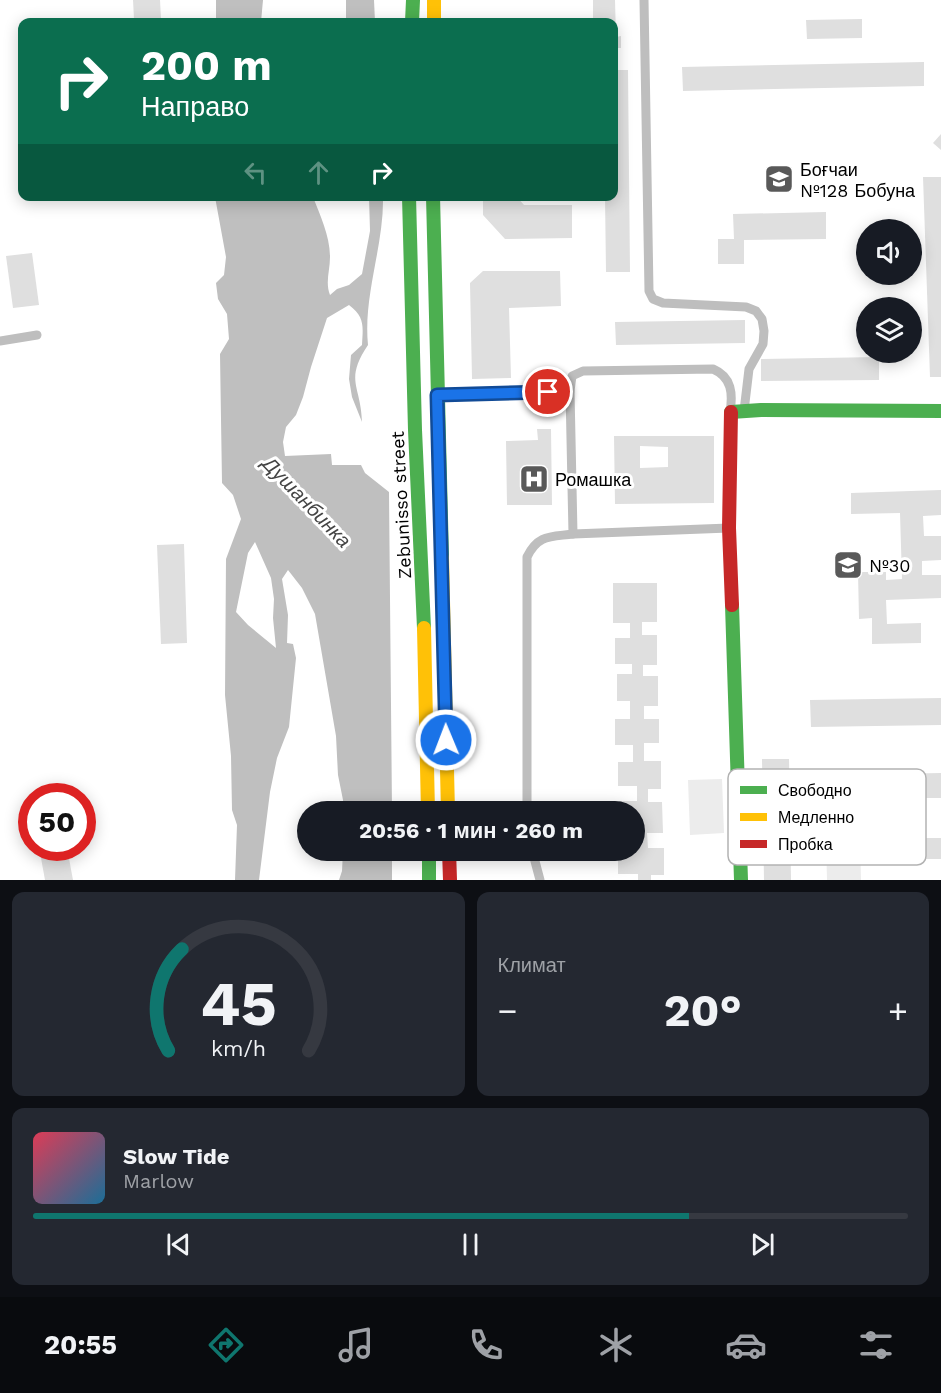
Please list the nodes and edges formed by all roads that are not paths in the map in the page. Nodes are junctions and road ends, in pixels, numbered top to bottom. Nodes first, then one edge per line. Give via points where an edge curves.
1 (413, 0) edge
2 (434, 0) edge
3 (644, 0) edge
4 (412, 18) edge
5 (434, 18) edge
6 (409, 201) edge
7 (434, 201) edge
8 (37, 335) dead end
9 (0, 341) edge
10 (570, 391) junction
11 (437, 395) junction
12 (737, 411) junction
13 (941, 411) edge
14 (729, 528) junction
15 (573, 534) junction
16 (737, 769) edge
17 (428, 801) edge
18 (448, 801) edge
19 (527, 801) edge
20 (429, 861) edge
21 (449, 861) edge
22 (535, 861) edge
23 (740, 865) edge
24 (429, 880) edge
25 (450, 880) edge
26 (540, 880) edge
27 (741, 880) edge

1 - 4 main road
2 - 5 main road
3 - 12 street via 649,291 663,303 746,307 762,319 763,344 748,369
6 - 17 main road, Zebunisso street
7 - 11 main road
8 - 9 street
10 - 11 street
10 - 12 street via 572,376 583,371 713,369 723,373
10 - 15 street
11 - 18 main road
12 - 13 main road
12 - 14 main road
14 - 15 street
14 - 16 main road
15 - 19 street via 539,539 527,557
20 - 24 main road
21 - 25 main road
22 - 26 street
23 - 27 main road

